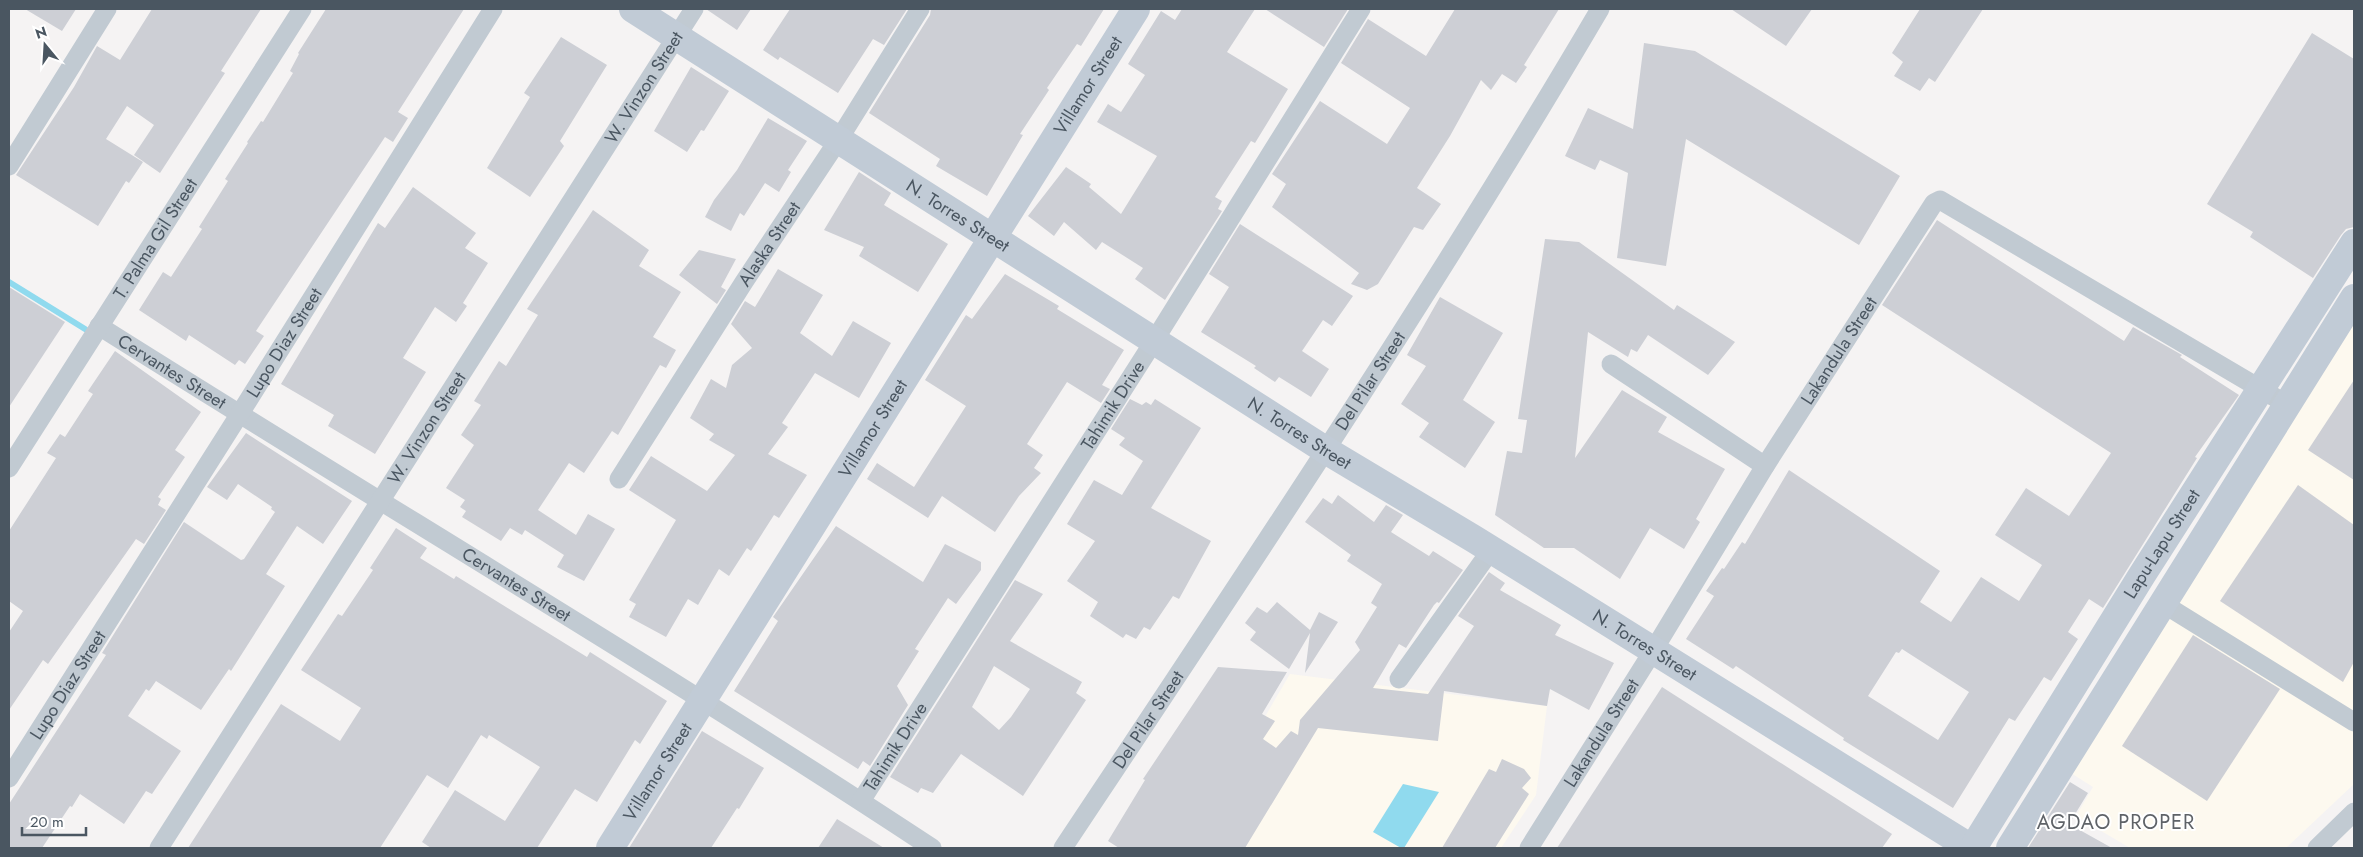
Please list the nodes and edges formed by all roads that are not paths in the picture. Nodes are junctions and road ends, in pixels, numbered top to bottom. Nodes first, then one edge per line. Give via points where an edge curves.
1 (107, 9) edge
2 (302, 9) edge
3 (493, 9) edge
4 (633, 9) edge
5 (694, 9) edge
6 (920, 9) edge
7 (1136, 9) edge
8 (1361, 9) edge
9 (1600, 9) edge
10 (677, 37) junction
11 (839, 139) junction
12 (9, 166) edge
13 (992, 236) junction
14 (2354, 243) edge
15 (2354, 298) edge
16 (99, 326) junction
17 (1154, 341) junction
18 (1611, 364) dead end
19 (2260, 389) junction
20 (2288, 405) junction
21 (240, 414) junction
22 (1327, 451) junction
23 (1765, 466) junction
24 (9, 468) edge
25 (619, 480) dead end
26 (381, 503) junction
27 (1491, 550) junction
28 (2162, 603) junction
29 (1653, 652) junction
30 (1399, 679) dead end
31 (703, 700) junction
32 (2354, 722) edge
33 (9, 778) edge
34 (861, 801) junction
35 (2354, 812) edge
36 (160, 848) edge
37 (610, 848) edge
38 (932, 848) edge
39 (1063, 848) edge
40 (1529, 848) edge
41 (1972, 848) edge
42 (2010, 848) edge
43 (2317, 848) edge

1 - 12 street
2 - 16 street, T. Palma Gil Street
3 - 21 street, Lupo Diaz Street
4 - 10 street, N. Torres Street
5 - 10 street, W. Vinzon Street
6 - 11 street, Alaska Street
7 - 13 street, Villamor Street
8 - 17 street, Tahimik Drive
9 - 22 street, Del Pilar Street via 1523,141
10 - 11 street, N. Torres Street
10 - 26 street, W. Vinzon Street
11 - 13 street, N. Torres Street
11 - 25 street, Alaska Street
13 - 17 street, N. Torres Street
13 - 31 street, Villamor Street
14 - 19 street, Lapu-Lapu Street
15 - 20 street, Lapu-Lapu Street
16 - 21 street, Cervantes Street
16 - 24 street, T. Palma Gil Street
17 - 22 street, N. Torres Street
17 - 34 street, Tahimik Drive
18 - 23 street
19 - 20 street, Lakandula Street
19 - 23 street, Lakandula Street via 1940,200 1934,202
19 - 41 street, Lapu-Lapu Street
20 - 28 street, Lapu-Lapu Street
21 - 26 street, Cervantes Street
21 - 33 street, Lupo Diaz Street
22 - 27 street, N. Torres Street
22 - 39 street, Del Pilar Street
23 - 29 street, Lakandula Street
26 - 31 street, Cervantes Street
26 - 36 street, W. Vinzon Street
27 - 29 street, N. Torres Street
27 - 30 street
28 - 32 street
28 - 42 street, Lapu-Lapu Street
29 - 40 street, Lakandula Street
29 - 41 street, N. Torres Street
31 - 34 street, Cervantes Street
31 - 37 street, Villamor Street
34 - 38 street, Cervantes Street
35 - 43 street

